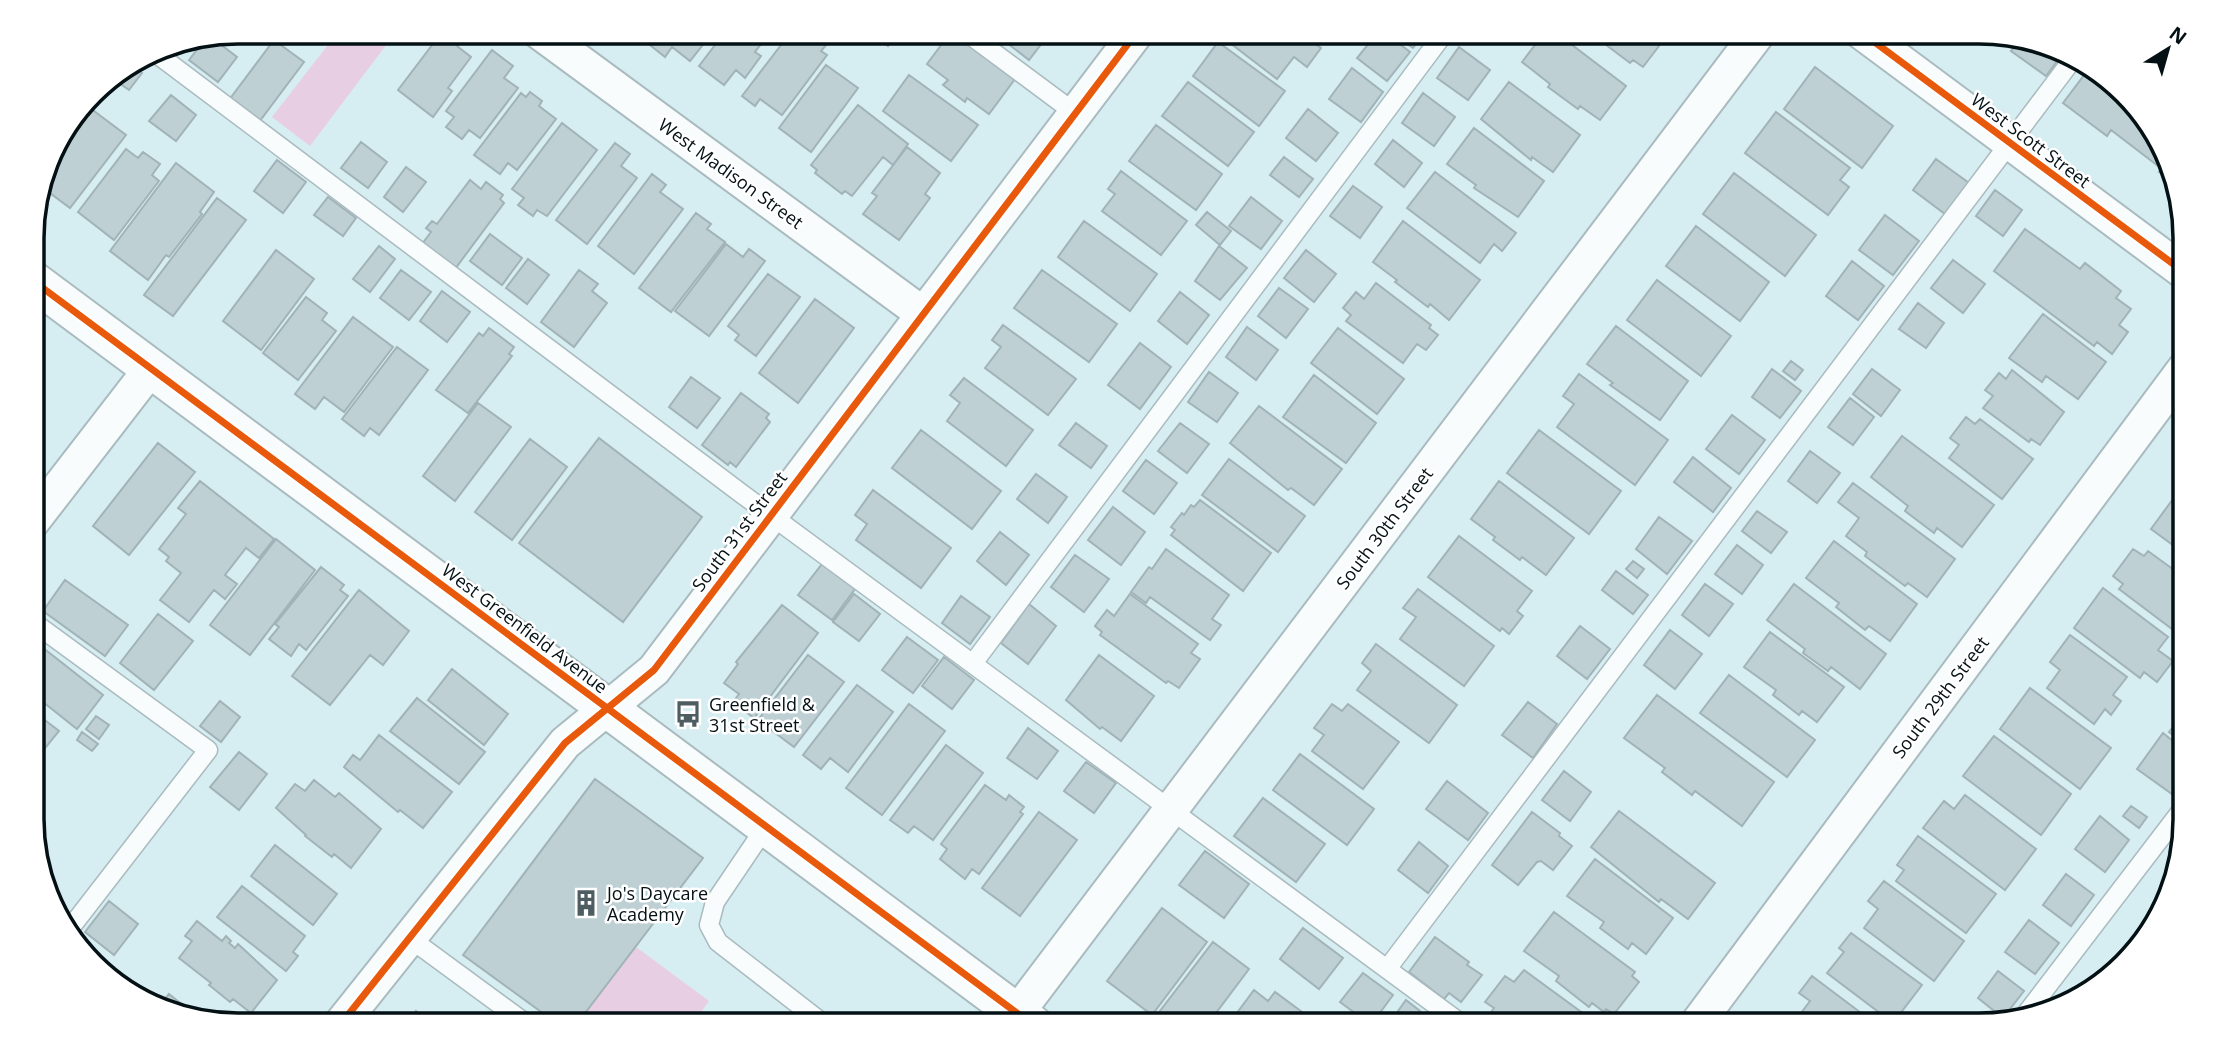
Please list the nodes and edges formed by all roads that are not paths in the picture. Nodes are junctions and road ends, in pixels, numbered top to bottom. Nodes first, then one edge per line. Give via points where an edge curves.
1 (555, 44) edge
2 (982, 44) edge
3 (1128, 44) edge
4 (1436, 44) edge
5 (1750, 44) edge
6 (1877, 44) edge
7 (163, 59) edge
8 (2068, 66) edge
9 (1075, 113) junction
10 (2009, 144) junction
11 (2173, 264) edge
12 (44, 289) edge
13 (923, 314) junction
14 (152, 367) junction
15 (2173, 384) edge
16 (44, 507) edge
17 (771, 515) junction
18 (44, 630) edge
19 (974, 662) junction
20 (607, 710) junction
21 (1172, 809) junction
22 (2173, 822) edge
23 (765, 828) junction
24 (74, 923) edge
25 (408, 937) junction
26 (1387, 969) junction
27 (2032, 1006) edge
28 (350, 1013) edge
29 (510, 1013) edge
30 (810, 1013) edge
31 (1007, 1013) edge
32 (1025, 1013) edge
33 (1447, 1013) edge
34 (1705, 1013) edge

1 - 13 street, West Madison Street
2 - 9 lane
3 - 9 street, South 31st Street
4 - 19 lane
5 - 21 street, South 30th Street
6 - 10 street, West Scott Street
7 - 17 lane
8 - 10 lane
9 - 13 street, South 31st Street
10 - 11 street, West Scott Street
10 - 26 lane
12 - 14 main road, West Greenfield Avenue
13 - 17 street, South 31st Street
14 - 16 street
14 - 20 main road, West Greenfield Avenue
15 - 34 street, South 29th Street
17 - 19 lane
17 - 20 street, South 31st Street via 654,670
18 - 24 lane via 208,750
19 - 21 lane
20 - 23 main road, West Greenfield Avenue
20 - 25 street, South 31st Street via 565,743
21 - 26 lane
21 - 32 street, South 30th Street
22 - 27 lane
23 - 30 lane via 715,902 709,925 718,942
23 - 31 main road, West Greenfield Avenue
25 - 28 street, South 31st Street
25 - 29 lane
26 - 33 lane

